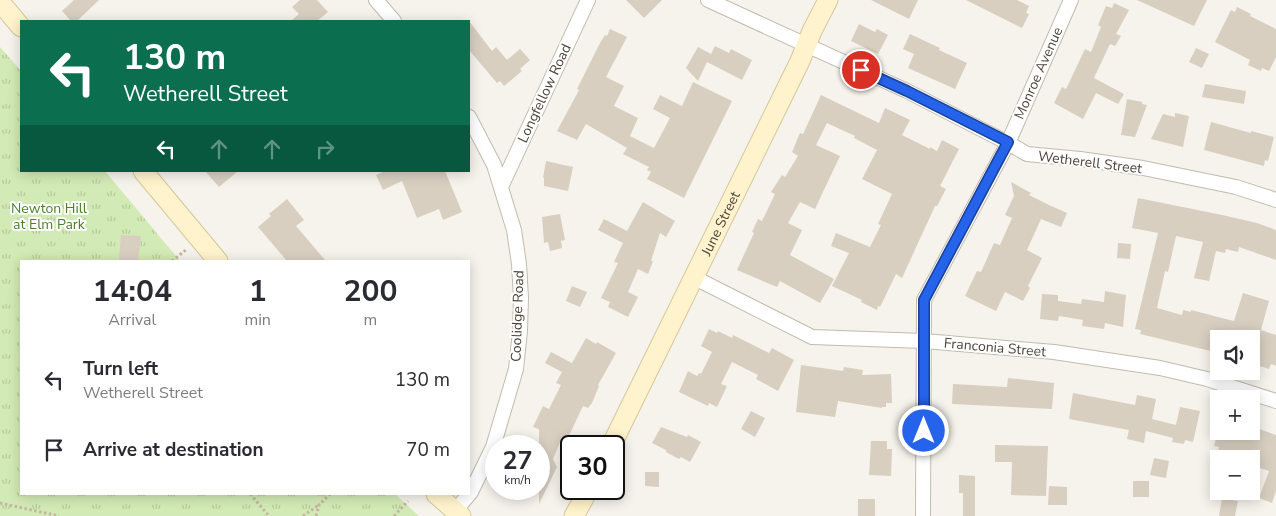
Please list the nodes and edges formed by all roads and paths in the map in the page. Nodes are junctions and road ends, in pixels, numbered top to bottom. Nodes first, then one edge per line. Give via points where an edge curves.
1 (376, 0) edge
2 (588, 0) edge
3 (708, 0) edge
4 (828, 0) edge
5 (1072, 0) edge
6 (0, 2) edge
7 (393, 20) edge
8 (20, 26) edge
9 (806, 46) junction
10 (470, 119) edge
11 (1008, 142) junction
12 (144, 172) edge
13 (501, 186) junction
14 (1276, 200) edge
15 (217, 260) edge
16 (693, 277) junction
17 (924, 341) junction
18 (1276, 401) edge
19 (616, 435) edge
20 (470, 494) edge
21 (251, 495) edge
22 (329, 495) edge
23 (437, 495) edge
24 (469, 495) edge
25 (583, 500) edge
26 (408, 501) dead end
27 (322, 502) junction
28 (0, 503) edge
29 (458, 513) edge
30 (60, 516) edge
31 (269, 516) edge
32 (303, 516) edge
33 (316, 516) edge
34 (394, 516) edge
35 (574, 516) edge
36 (923, 516) edge

1 - 7 street
2 - 13 street, Longfellow Road
3 - 9 street, Wetherell Street
4 - 9 street, June Street
5 - 11 street, Monroe Avenue
6 - 8 street
9 - 11 street, Wetherell Street via 907,91
9 - 16 street, June Street
10 - 13 street, Coolidge Road via 494,164
11 - 14 street, Wetherell Street via 1027,154 1143,168 1236,187
11 - 17 street, Monroe Avenue via 924,300
12 - 15 street
13 - 20 street, Coolidge Road via 514,230 519,264 520,323 516,368 492,449
16 - 17 street, Franconia Street via 812,337
16 - 19 street, June Street
17 - 18 street, Franconia Street via 1054,352 1160,368
17 - 36 street, Monroe Avenue
21 - 31 path
22 - 27 path
23 - 29 street
24 - 29 street, Coolidge Road
25 - 35 street
26 - 34 path
27 - 32 path
27 - 33 path
28 - 30 path

